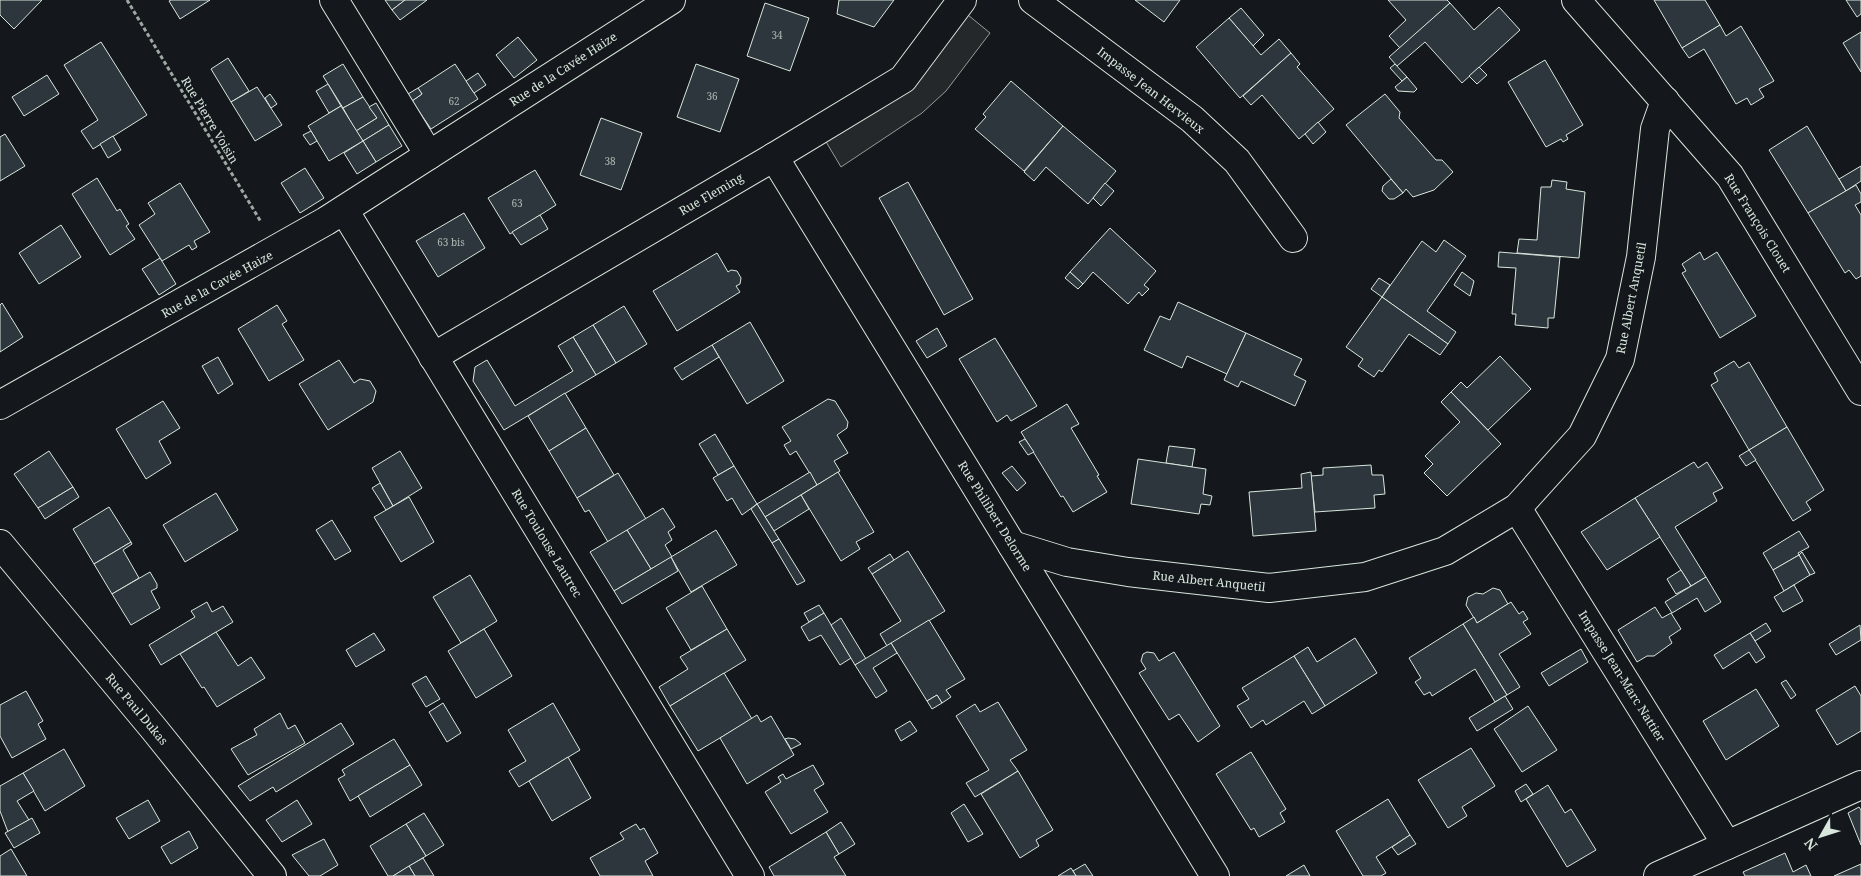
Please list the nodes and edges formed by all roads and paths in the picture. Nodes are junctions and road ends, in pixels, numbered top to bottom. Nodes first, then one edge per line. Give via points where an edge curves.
1 (127, 0) edge
2 (334, 0) edge
3 (671, 0) edge
4 (962, 0) edge
5 (1033, 0) edge
6 (1576, 0) edge
7 (1665, 101) junction
8 (429, 155) junction
9 (774, 157) junction
10 (344, 210) junction
11 (1293, 238) dead end
12 (278, 249) junction
13 (433, 357) junction
14 (1861, 392) edge
15 (0, 406) edge
16 (1516, 508) junction
17 (0, 544) edge
18 (1012, 545) junction
19 (1861, 785) edge
20 (1727, 845) junction
21 (272, 876) edge
22 (750, 876) edge
23 (1215, 876) edge
24 (1658, 876) edge

1 - 12 path, Rue Pierre Voisin
2 - 8 street
3 - 8 street, Rue de la Cavée Haize
4 - 9 street, Rue Fleming via 903,79
5 - 11 street, Impasse Jean Hervieux via 1192,119 1237,161
6 - 7 street, Rue François Clouet
7 - 14 street, Rue François Clouet via 1730,176
7 - 16 street, Rue Albert Anquetil via 1655,129 1641,257 1620,359 1582,436
8 - 10 street, Rue de la Cavée Haize
9 - 13 street, Rue Fleming
9 - 18 street, Rue Philibert Delorme
10 - 12 street, Rue de la Cavée Haize
10 - 13 street, Rue Toulouse Lautrec
12 - 15 street, Rue de la Cavée Haize
13 - 22 street, Rue Toulouse Lautrec
16 - 18 street, Rue Albert Anquetil via 1445,551 1409,563 1364,577 1269,588 1102,568 1067,562
16 - 20 street, Impasse Jean-Marc Nattier
17 - 21 street, Rue Paul Dukas
18 - 23 street, Rue Philibert Delorme
19 - 20 street
20 - 24 street

